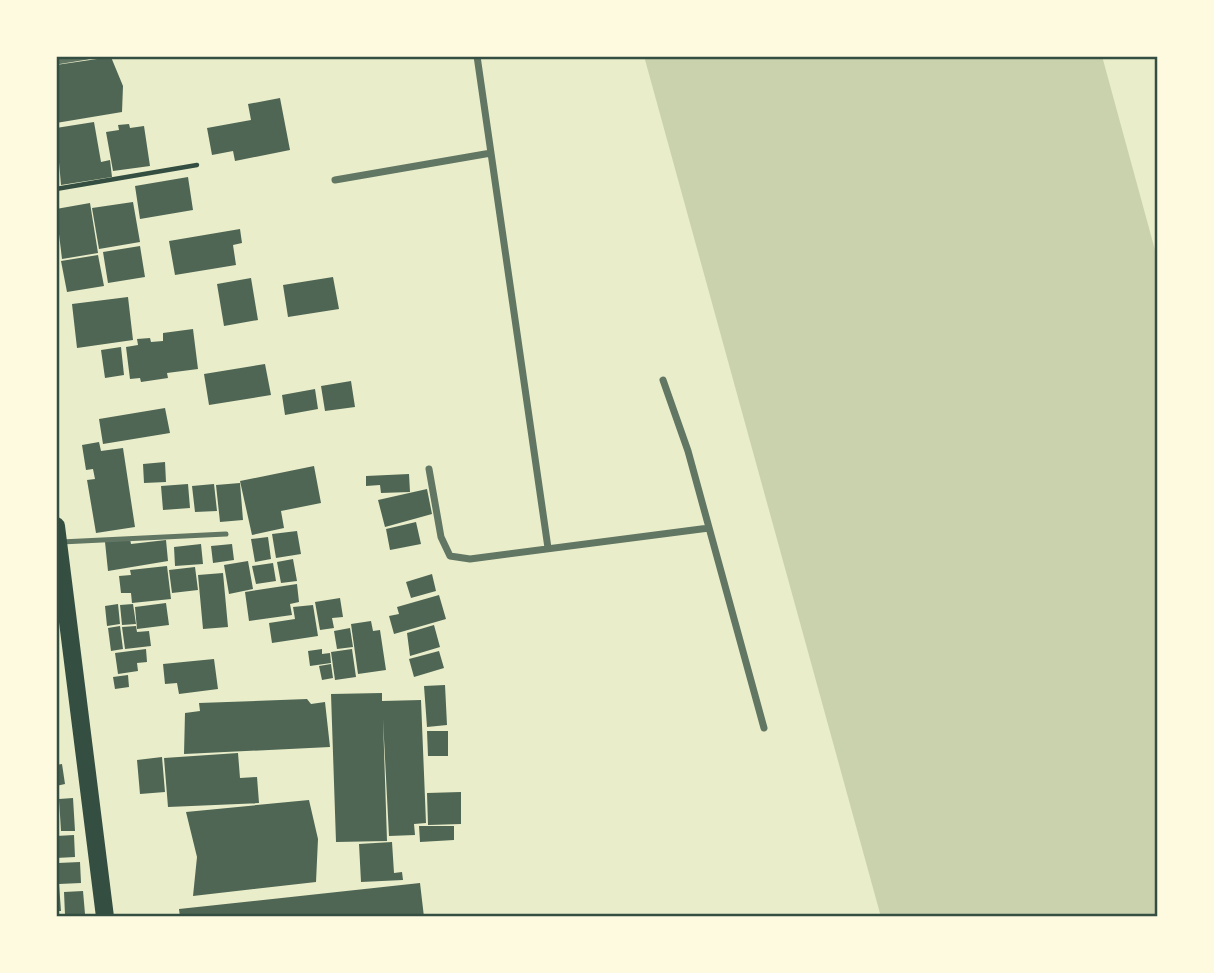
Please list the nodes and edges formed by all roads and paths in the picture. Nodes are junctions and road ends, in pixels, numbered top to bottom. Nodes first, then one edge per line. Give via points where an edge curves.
1 (88, 56) edge
2 (477, 56) edge
3 (56, 61) edge
4 (491, 153) junction
5 (197, 166) dead end
6 (335, 180) dead end
7 (56, 189) edge
8 (663, 380) dead end
9 (429, 469) dead end
10 (709, 528) junction
11 (57, 534) edge
12 (226, 534) dead end
13 (548, 548) junction
14 (764, 728) dead end
15 (104, 917) edge

1 - 3 street
2 - 4 street
4 - 6 street
4 - 13 street
5 - 7 path
8 - 10 street
9 - 13 street via 441,537 450,555 470,559
10 - 13 street
10 - 14 street
11 - 12 lane
11 - 15 main road

